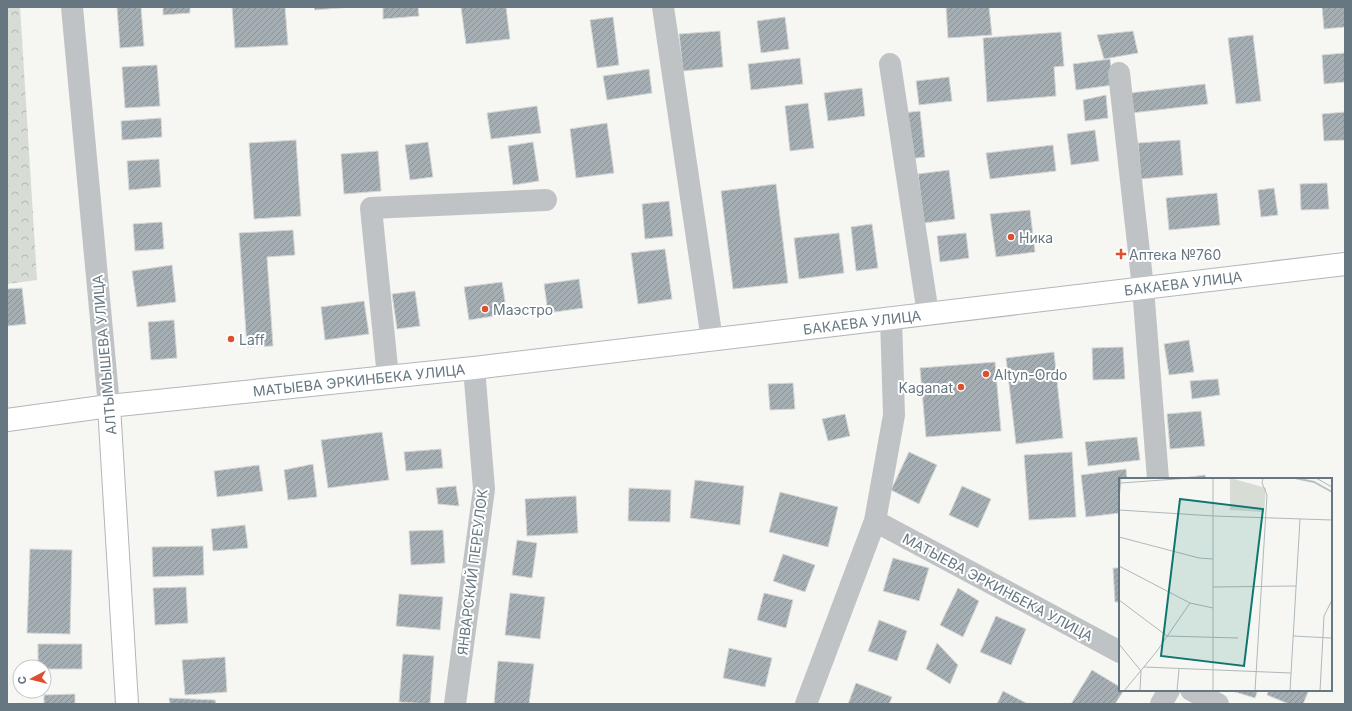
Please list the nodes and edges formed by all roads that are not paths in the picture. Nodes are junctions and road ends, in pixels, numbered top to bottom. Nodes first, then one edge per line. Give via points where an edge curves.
1 (72, 7) edge
2 (662, 7) edge
3 (890, 64) dead end
4 (1119, 73) dead end
5 (546, 200) dead end
6 (1345, 264) edge
7 (1143, 288) junction
8 (928, 314) junction
9 (892, 318) junction
10 (712, 340) junction
11 (474, 368) junction
12 (388, 377) junction
13 (109, 406) junction
14 (7, 420) edge
15 (1158, 478) edge
16 (875, 521) junction
17 (1119, 651) edge
18 (1168, 691) edge
19 (1193, 691) edge
20 (127, 704) edge
21 (454, 704) edge
22 (806, 704) edge
23 (1161, 704) edge
24 (1218, 704) edge

1 - 13 street, АЛТЫМЫШЕВА УЛИЦА
2 - 10 street
3 - 8 street
4 - 7 street
5 - 12 street via 371,208
6 - 7 main road, БАКАЕВА УЛИЦА
7 - 8 main road, БАКАЕВА УЛИЦА
7 - 15 street
8 - 9 main road, БАКАЕВА УЛИЦА
9 - 10 main road, БАКАЕВА УЛИЦА
9 - 16 street via 894,415
10 - 11 main road, МАТЫЕВА ЭРКИНБЕКА УЛИЦА
11 - 12 main road, МАТЫЕВА ЭРКИНБЕКА УЛИЦА
11 - 21 street, ЯНВАРСКИЙ ПЕРЕУЛОК via 484,489
12 - 13 main road, МАТЫЕВА ЭРКИНБЕКА УЛИЦА
13 - 14 main road, МАТЫЕВА ЭРКИНБЕКА УЛИЦА
13 - 20 main road, АЛТЫМЫШЕВА УЛИЦА
16 - 17 street, МАТЫЕВА ЭРКИНБЕКА УЛИЦА
16 - 22 street
18 - 23 street
19 - 24 street

